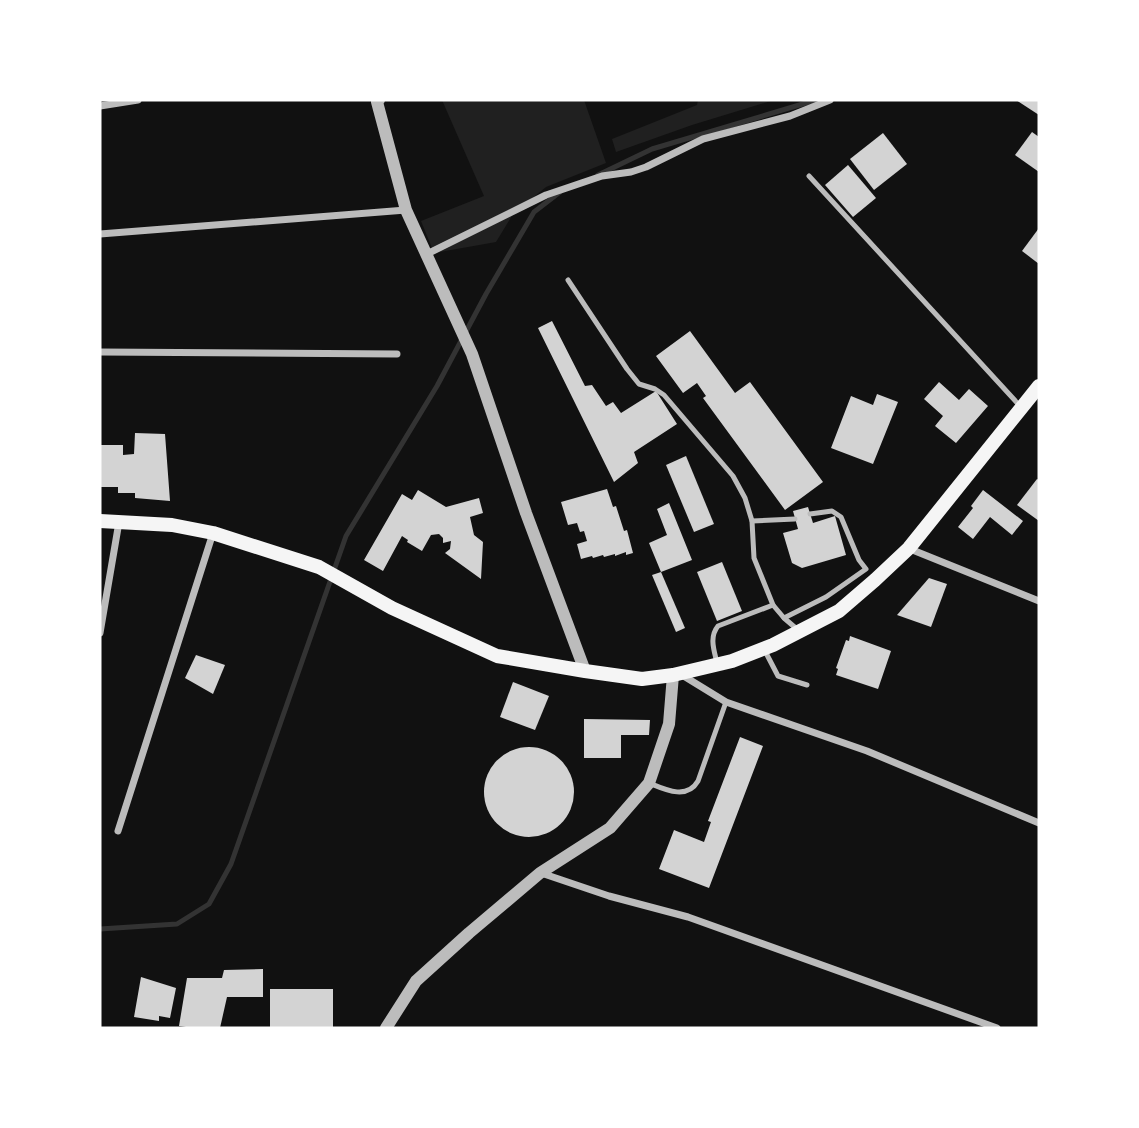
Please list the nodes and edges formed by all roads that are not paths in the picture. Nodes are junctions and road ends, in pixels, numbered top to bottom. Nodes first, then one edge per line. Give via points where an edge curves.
1 (138, 100) edge
2 (830, 100) edge
3 (377, 101) edge
4 (100, 106) edge
5 (809, 176) dead end
6 (406, 210) junction
7 (100, 234) edge
8 (427, 254) junction
9 (568, 280) dead end
10 (100, 352) edge
11 (397, 354) dead end
12 (1039, 386) edge
13 (1021, 408) junction
14 (810, 514) dead end
15 (795, 519) dead end
16 (100, 521) edge
17 (119, 521) junction
18 (752, 521) junction
19 (212, 533) junction
20 (909, 548) junction
21 (871, 575) junction
22 (1039, 601) edge
23 (773, 605) junction
24 (783, 618) junction
25 (800, 632) junction
26 (100, 633) edge
27 (764, 648) junction
28 (717, 664) junction
29 (584, 671) junction
30 (677, 675) junction
31 (807, 685) dead end
32 (726, 702) junction
33 (649, 783) junction
34 (1039, 823) edge
35 (118, 831) dead end
36 (540, 873) junction
37 (978, 1025) edge
38 (386, 1028) edge
39 (997, 1028) edge

1 - 4 street
2 - 8 street via 790,116 702,139 631,173 602,176 546,195
3 - 6 street
5 - 13 lane
6 - 7 street
6 - 8 street
8 - 29 street via 472,354
9 - 18 lane via 639,384 664,395 733,476
10 - 11 street
12 - 13 main road
13 - 20 main road
14 - 21 lane via 832,511 841,517 859,560
15 - 18 lane
16 - 17 main road
17 - 19 main road
17 - 26 street
18 - 23 lane via 754,558
19 - 29 main road via 318,567 392,608 497,656
19 - 35 street
20 - 21 main road
20 - 22 street
21 - 24 lane
21 - 25 main road via 839,611
23 - 24 lane
23 - 28 lane via 718,626 713,635
24 - 25 lane
25 - 27 main road
27 - 28 main road
27 - 31 lane via 778,676
28 - 30 main road
29 - 30 main road via 642,680
30 - 32 street
30 - 33 street via 668,724
32 - 33 lane via 694,788 665,790
32 - 34 street via 867,751
33 - 36 street via 610,828
36 - 37 street via 688,917
36 - 38 street via 416,981
37 - 39 street

